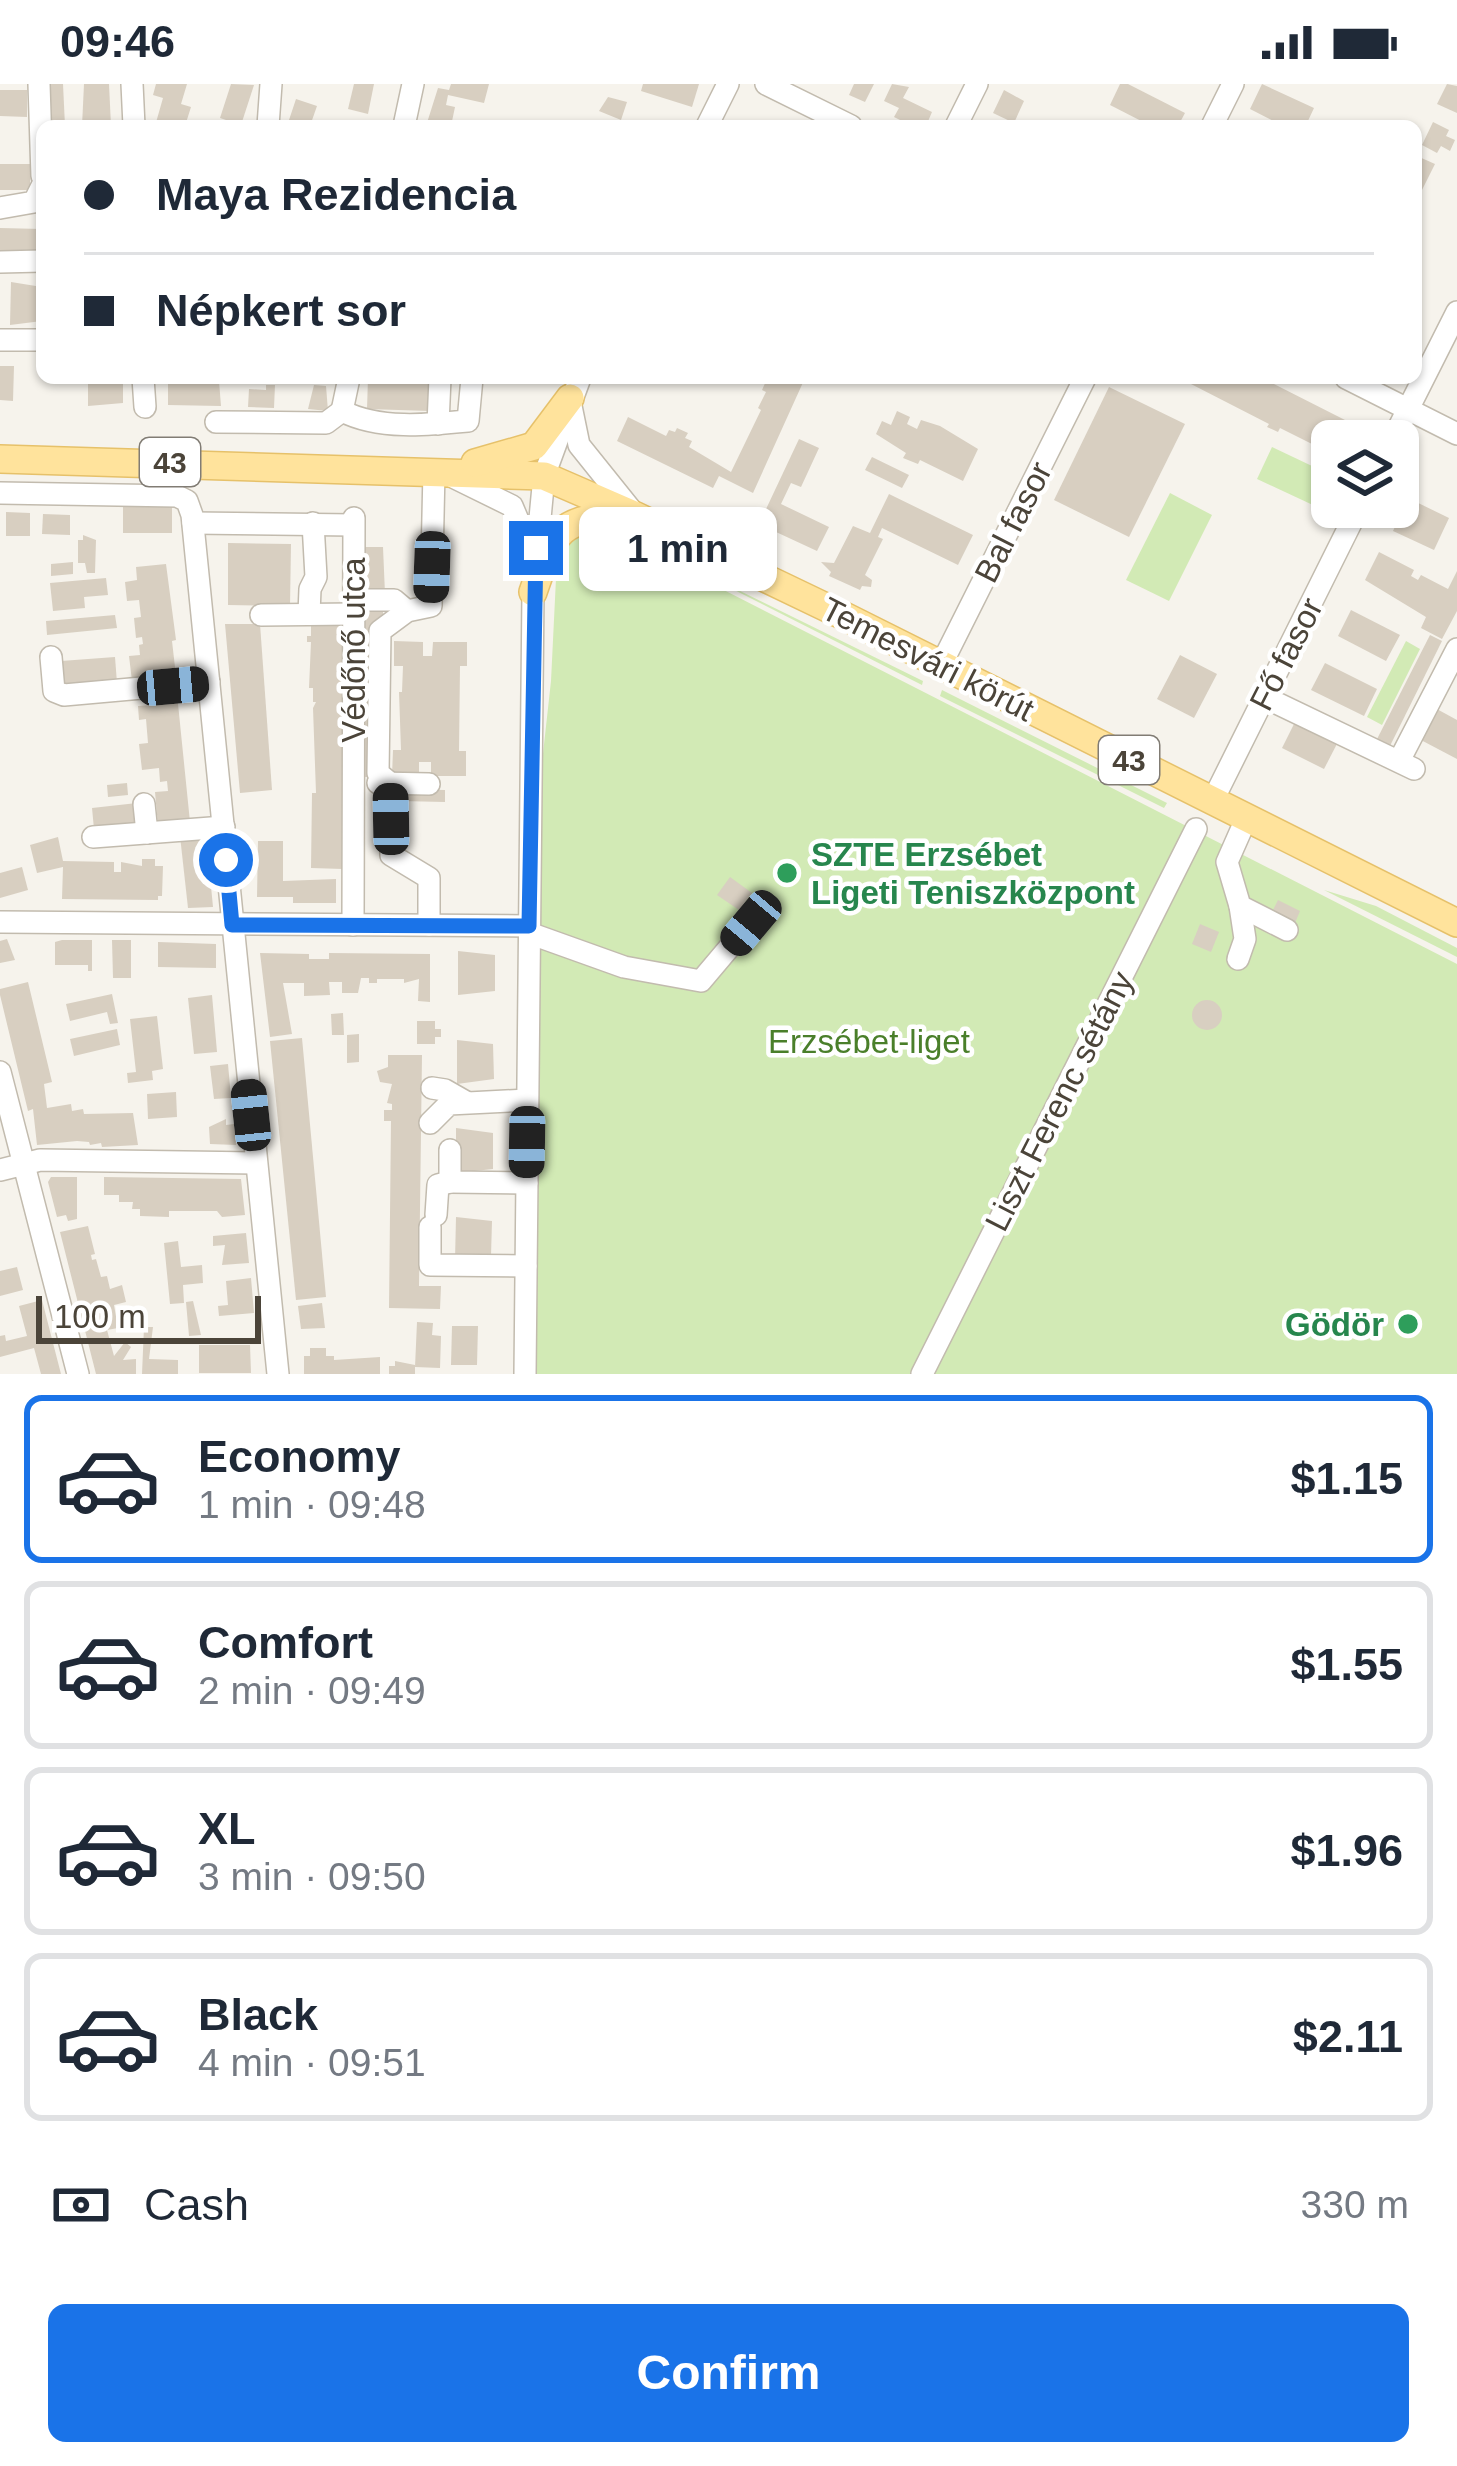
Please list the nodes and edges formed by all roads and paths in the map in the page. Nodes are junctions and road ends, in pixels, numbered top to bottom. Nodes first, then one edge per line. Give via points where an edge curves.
1 (38, 84) edge
2 (132, 84) edge
3 (271, 84) edge
4 (413, 84) edge
5 (728, 84) edge
6 (766, 84) edge
7 (977, 84) edge
8 (1233, 84) edge
9 (40, 120) edge
10 (134, 120) edge
11 (268, 120) edge
12 (405, 120) edge
13 (710, 120) edge
14 (839, 120) edge
15 (959, 120) edge
16 (1215, 120) edge
17 (36, 200) edge
18 (0, 208) edge
19 (36, 261) edge
20 (0, 262) edge
21 (1457, 312) edge
22 (0, 340) edge
23 (36, 340) edge
24 (1422, 381) edge
25 (143, 384) edge
26 (349, 384) edge
27 (440, 384) edge
28 (471, 384) edge
29 (1082, 384) edge
30 (1358, 384) edge
31 (1421, 384) edge
32 (575, 388) edge
33 (145, 407) dead end
34 (1408, 409) junction
35 (343, 411) junction
36 (1402, 420) edge
37 (216, 422) dead end
38 (438, 424) junction
39 (1457, 434) edge
40 (9, 459) edge
41 (438, 471) junction
42 (544, 476) junction
43 (0, 493) edge
44 (636, 516) junction
45 (193, 523) junction
46 (313, 523) junction
47 (1348, 528) edge
48 (533, 592) junction
49 (353, 607) junction
50 (407, 611) junction
51 (309, 614) junction
52 (261, 615) dead end
53 (1457, 649) edge
54 (51, 658) dead end
55 (941, 665) junction
56 (209, 682) junction
57 (1264, 697) junction
58 (353, 783) junction
59 (390, 783) junction
60 (430, 784) dead end
61 (1212, 802) junction
62 (144, 804) dead end
63 (1246, 819) junction
64 (224, 827) junction
65 (1196, 829) dead end
66 (147, 833) junction
67 (93, 837) dead end
68 (1240, 906) junction
69 (1264, 920) junction
70 (0, 922) edge
71 (1457, 922) edge
72 (751, 923) dead end
73 (232, 925) junction
74 (353, 925) junction
75 (429, 925) junction
76 (529, 929) junction
77 (1287, 930) dead end
78 (0, 1072) edge
79 (432, 1088) dead end
80 (527, 1100) junction
81 (467, 1102) junction
82 (430, 1124) dead end
83 (450, 1150) dead end
84 (22, 1162) junction
85 (256, 1163) junction
86 (0, 1170) edge
87 (450, 1182) junction
88 (526, 1183) junction
89 (526, 1266) junction
90 (78, 1374) edge
91 (278, 1374) edge
92 (525, 1374) edge
93 (922, 1374) edge

1 - 9 street
2 - 10 street
3 - 11 street
4 - 12 street
5 - 13 street
6 - 14 street
7 - 15 street
8 - 16 street
17 - 18 street
19 - 20 street
21 - 24 street
22 - 23 street
25 - 33 street
26 - 35 street
27 - 38 street
28 - 38 street via 468,422
29 - 55 street, Bal fasor
30 - 34 street
31 - 34 street
32 - 41 main road via 525,451
32 - 42 street
32 - 44 street via 579,446
34 - 36 street
34 - 39 street
35 - 37 street via 326,423
35 - 38 street via 362,422
40 - 41 main road, Temesvári körút / 43
41 - 42 main road, Temesvári körút / 43
41 - 48 street via 512,506
41 - 50 street via 430,606
42 - 44 main road, Temesvári körút / 43
42 - 48 street
43 - 45 street via 177,496 187,501
44 - 48 main road via 564,526
44 - 55 main road, Temesvári körút / 43
45 - 46 street
45 - 56 street
46 - 49 street, Védőnő utca via 354,522
46 - 51 street
47 - 57 street, Fő fasor
48 - 76 street
49 - 50 street via 394,600
49 - 51 street
49 - 58 street, Védőnő utca
50 - 59 street via 380,631 378,773
51 - 52 street
53 - 57 street via 1407,765
54 - 56 street via 54,691 64,695
55 - 61 main road, Temesvári körút / 43
56 - 64 street
57 - 61 street, Fő fasor
58 - 59 street
58 - 74 street, Védőnő utca
59 - 60 street
59 - 75 street via 391,855 429,878
61 - 63 main road, Temesvári körút / 43
62 - 66 street
63 - 68 street via 1227,862
63 - 71 main road, Temesvári körút / 43
64 - 66 street
64 - 73 street
65 - 93 street, Liszt Ferenc sétány
66 - 67 street
68 - 69 street
68 - 69 street via 1241,949
69 - 77 street
70 - 73 street
72 - 76 street via 701,981 624,968
73 - 74 street
73 - 85 street
74 - 75 street
75 - 76 street
76 - 80 street
78 - 84 street
79 - 81 street
80 - 81 street
80 - 88 street
81 - 82 street via 449,1103
83 - 87 street
84 - 85 street
84 - 86 street
84 - 90 street
85 - 91 street
87 - 88 street
87 - 89 street via 438,1185 430,1265
88 - 89 street
89 - 92 street

